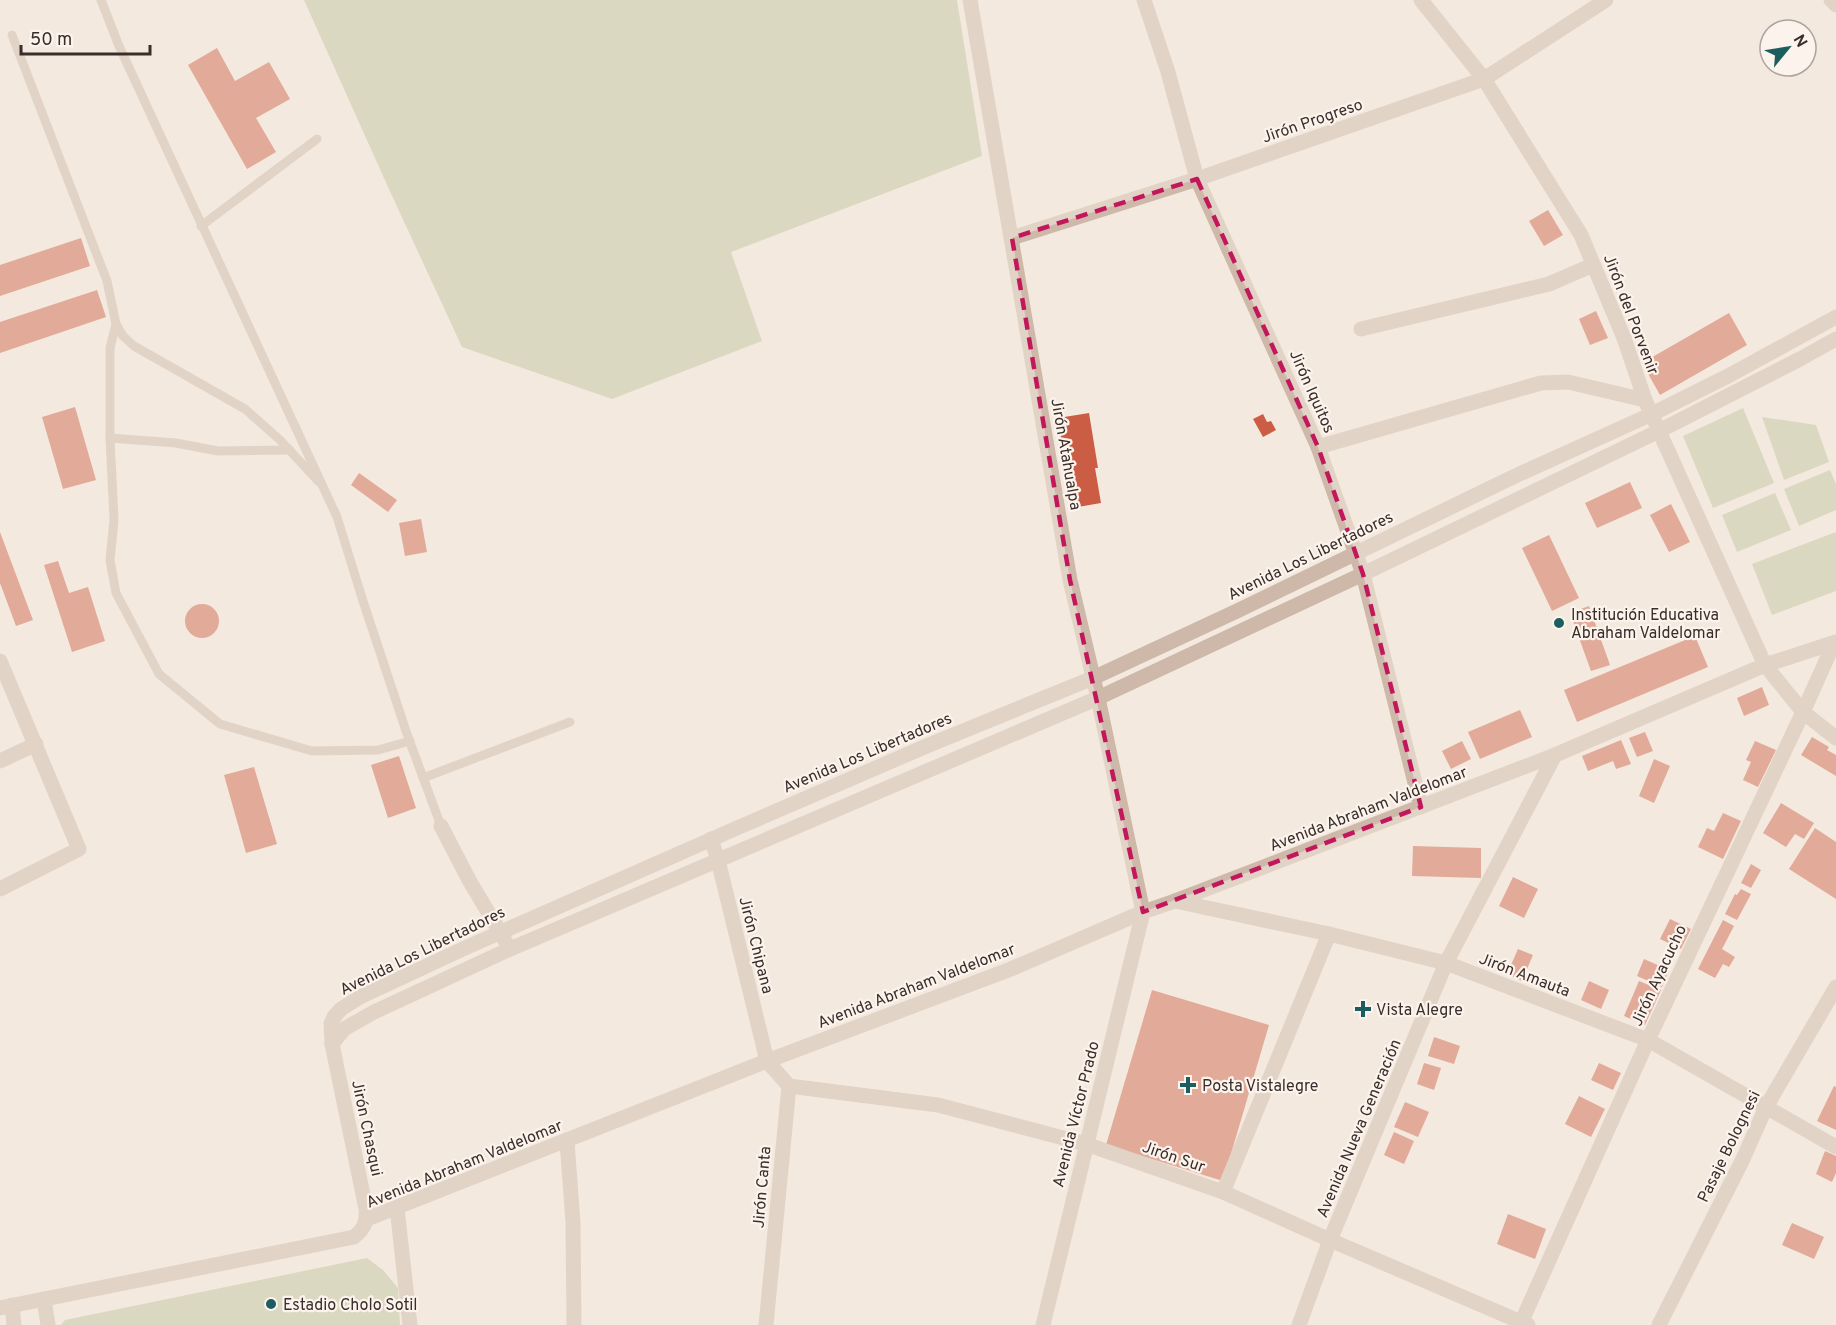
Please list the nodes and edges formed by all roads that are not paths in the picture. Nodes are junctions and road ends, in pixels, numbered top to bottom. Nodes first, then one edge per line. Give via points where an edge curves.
1 (101, 0) edge
2 (970, 0) edge
3 (1144, 0) edge
4 (1421, 0) edge
5 (1606, 0) edge
6 (1831, 0) edge
7 (1836, 5) edge
8 (12, 35) dead end
9 (1484, 79) junction
10 (317, 139) dead end
11 (1197, 179) junction
12 (201, 226) junction
13 (1012, 238) junction
14 (1593, 265) junction
15 (1836, 317) edge
16 (116, 324) junction
17 (1361, 329) dead end
18 (1836, 339) edge
19 (1649, 407) junction
20 (1659, 431) junction
21 (110, 438) junction
22 (1318, 447) junction
23 (290, 450) junction
24 (324, 488) junction
25 (1356, 553) junction
26 (1363, 574) junction
27 (1835, 643) edge
28 (0, 661) edge
29 (1765, 665) junction
30 (1093, 678) junction
31 (1098, 698) junction
32 (1803, 712) junction
33 (570, 723) dead end
34 (1836, 738) edge
35 (410, 741) junction
36 (36, 744) junction
37 (1555, 755) junction
38 (0, 761) edge
39 (858, 776) junction
40 (423, 778) junction
41 (866, 797) junction
42 (805, 798) junction
43 (1421, 807) junction
44 (814, 819) junction
45 (441, 826) joint
46 (711, 839) junction
47 (718, 860) junction
48 (0, 889) edge
49 (1175, 901) junction
50 (1143, 912) junction
51 (500, 932) junction
52 (1329, 934) junction
53 (510, 949) junction
54 (1446, 963) junction
55 (1836, 987) edge
56 (1648, 1040) junction
57 (332, 1044) junction
58 (767, 1061) junction
59 (789, 1086) junction
60 (1766, 1107) junction
61 (567, 1141) junction
62 (1086, 1144) junction
63 (1836, 1147) edge
64 (1223, 1192) junction
65 (397, 1208) junction
66 (367, 1219) junction
67 (1330, 1240) junction
68 (44, 1299) junction
69 (6, 1307) edge
70 (1523, 1324) edge
71 (14, 1325) edge
72 (48, 1325) edge
73 (410, 1325) edge
74 (574, 1325) edge
75 (766, 1325) edge
76 (1043, 1325) edge
77 (1299, 1325) edge
78 (1659, 1325) edge

1 - 12 lane
2 - 13 street, Jirón Atahualpa
3 - 11 street, Jirón Iquitos
4 - 9 street, Jirón del Porvenir
5 - 9 street, Jirón Progreso
6 - 7 street
8 - 16 lane via 107,281
9 - 11 street, Jirón Progreso
9 - 14 street, Jirón del Porvenir via 1581,235
10 - 12 lane
11 - 13 street, Jirón Progreso
11 - 22 street, Jirón Iquitos
12 - 24 lane
13 - 30 street, Jirón Atahualpa via 1070,580
14 - 17 street via 1549,284
14 - 19 street, Jirón del Porvenir
15 - 19 street, Avenida Los Libertadores via 1728,376
16 - 21 lane via 110,348
16 - 23 lane via 134,346 245,409
18 - 20 street
19 - 20 street, Jirón del Porvenir
19 - 22 street via 1568,382 1541,383
19 - 25 street, Avenida Los Libertadores
20 - 26 street
20 - 29 street, Jirón del Porvenir
21 - 23 lane via 218,451
21 - 35 lane via 114,520 110,560 117,593 159,674 219,724 312,751 378,750
22 - 25 street, Jirón Iquitos
23 - 24 lane
24 - 35 lane via 338,517
25 - 26 street, Jirón Iquitos
25 - 30 street, Avenida Los Libertadores
26 - 31 street
26 - 43 street, Jirón Iquitos
27 - 29 street, Avenida Abraham Valdelomar
27 - 32 street, Jirón Ayacucho
28 - 36 street
29 - 32 street, Jirón del Porvenir
29 - 37 street, Avenida Abraham Valdelomar
30 - 31 street, Jirón Atahualpa
30 - 39 street, Avenida Los Libertadores
31 - 41 street
31 - 50 street, Jirón Atahualpa
32 - 34 street, Jirón del Porvenir
32 - 56 street, Jirón Ayacucho
33 - 40 lane
35 - 40 lane
36 - 38 street
36 - 48 street via 79,849
37 - 43 street, Avenida Abraham Valdelomar
37 - 54 street, Avenida Nueva Generación
39 - 41 street
39 - 42 street, Avenida Los Libertadores
40 - 45 lane
41 - 44 street
42 - 44 street
42 - 46 street, Avenida Los Libertadores
43 - 49 street, Avenida Abraham Valdelomar
44 - 47 street
45 - 51 street
46 - 47 street, Jirón Chipana
46 - 51 street, Avenida Los Libertadores
47 - 53 street
47 - 58 street, Jirón Chipana
49 - 50 street, Avenida Abraham Valdelomar
49 - 52 street, Jirón Amauta
50 - 58 street, Avenida Abraham Valdelomar via 1011,969
50 - 62 street, Avenida Víctor Prado
51 - 53 street
51 - 57 street, Avenida Los Libertadores via 341,1009 331,1024
52 - 54 street, Jirón Amauta
52 - 64 street
53 - 57 street via 365,1016 344,1029
54 - 56 street, Jirón Amauta
54 - 67 street, Avenida Nueva Generación
55 - 60 street, Pasaje Bolognesi
56 - 60 street, Jirón Amauta
56 - 70 street, Jirón Ayacucho
57 - 66 street, Jirón Chasqui
58 - 59 street
58 - 61 street, Avenida Abraham Valdelomar
59 - 62 street, Jirón Sur via 938,1106
59 - 75 street, Jirón Canta
60 - 63 street, Jirón Amauta
60 - 78 street, Pasaje Bolognesi
61 - 65 street, Avenida Abraham Valdelomar
61 - 74 street
62 - 64 street, Jirón Sur
62 - 76 street, Avenida Víctor Prado
64 - 67 street, Jirón Sur
65 - 66 street, Avenida Abraham Valdelomar
65 - 73 street
66 - 68 street, Avenida Abraham Valdelomar via 363,1230 354,1237
67 - 70 street, Jirón Sur
67 - 77 street, Avenida Nueva Generación
68 - 69 street, Avenida Abraham Valdelomar
68 - 72 street
69 - 71 street

